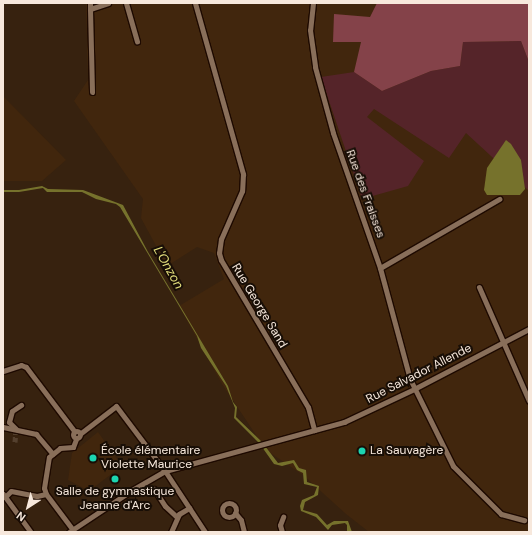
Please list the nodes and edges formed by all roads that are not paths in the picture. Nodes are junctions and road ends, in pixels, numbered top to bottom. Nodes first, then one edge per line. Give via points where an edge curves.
1 (108, 3) edge
2 (126, 3) edge
3 (195, 3) edge
4 (313, 3) edge
5 (90, 6) edge
6 (137, 41) dead end
7 (92, 92) dead end
8 (499, 199) dead end
9 (380, 268) junction
10 (479, 287) dead end
11 (529, 329) edge
12 (502, 342) junction
13 (3, 372) edge
14 (414, 389) junction
15 (529, 401) edge
16 (21, 405) dead end
17 (3, 427) edge
18 (16, 429) junction
19 (314, 430) junction
20 (78, 433) junction
21 (53, 454) junction
22 (166, 472) junction
23 (154, 489) dead end
24 (46, 494) junction
25 (4, 495) edge
26 (189, 508) junction
27 (235, 513) dead end
28 (177, 517) junction
29 (283, 517) dead end
30 (524, 520) dead end
31 (30, 531) edge
32 (71, 531) edge
33 (171, 532) edge
34 (205, 532) edge
35 (244, 532) edge
36 (282, 532) edge

1 - 5 street
2 - 6 street
3 - 19 street, Rue George Sand via 243,174 242,191 219,246 220,260 308,407
4 - 9 street, Rue des Fraisses via 310,30 315,67 333,133
5 - 7 street
8 - 9 street
9 - 14 street, Rue des Fraisses
10 - 12 street
11 - 12 street, Rue Salvador Allende
12 - 14 street, Rue Salvador Allende
12 - 15 street
13 - 20 street via 21,365 26,366
14 - 19 street, Rue Salvador Allende via 350,419
14 - 30 street, Rue des Fraisses via 453,466 501,514
16 - 18 street via 12,412 9,422
17 - 18 street
18 - 21 street via 36,434
19 - 22 street, Rue Salvador Allende
20 - 21 street via 81,437 76,439 74,447 60,448
20 - 22 street via 116,406
21 - 24 street via 49,457 44,488
22 - 26 street
22 - 32 street, Rue Salvador Allende via 132,490
23 - 28 street via 165,506
24 - 25 street via 37,496 11,491
24 - 32 street
25 - 31 street
26 - 28 street
26 - 34 street
27 - 35 street via 241,520
28 - 33 street
29 - 36 street via 280,525

